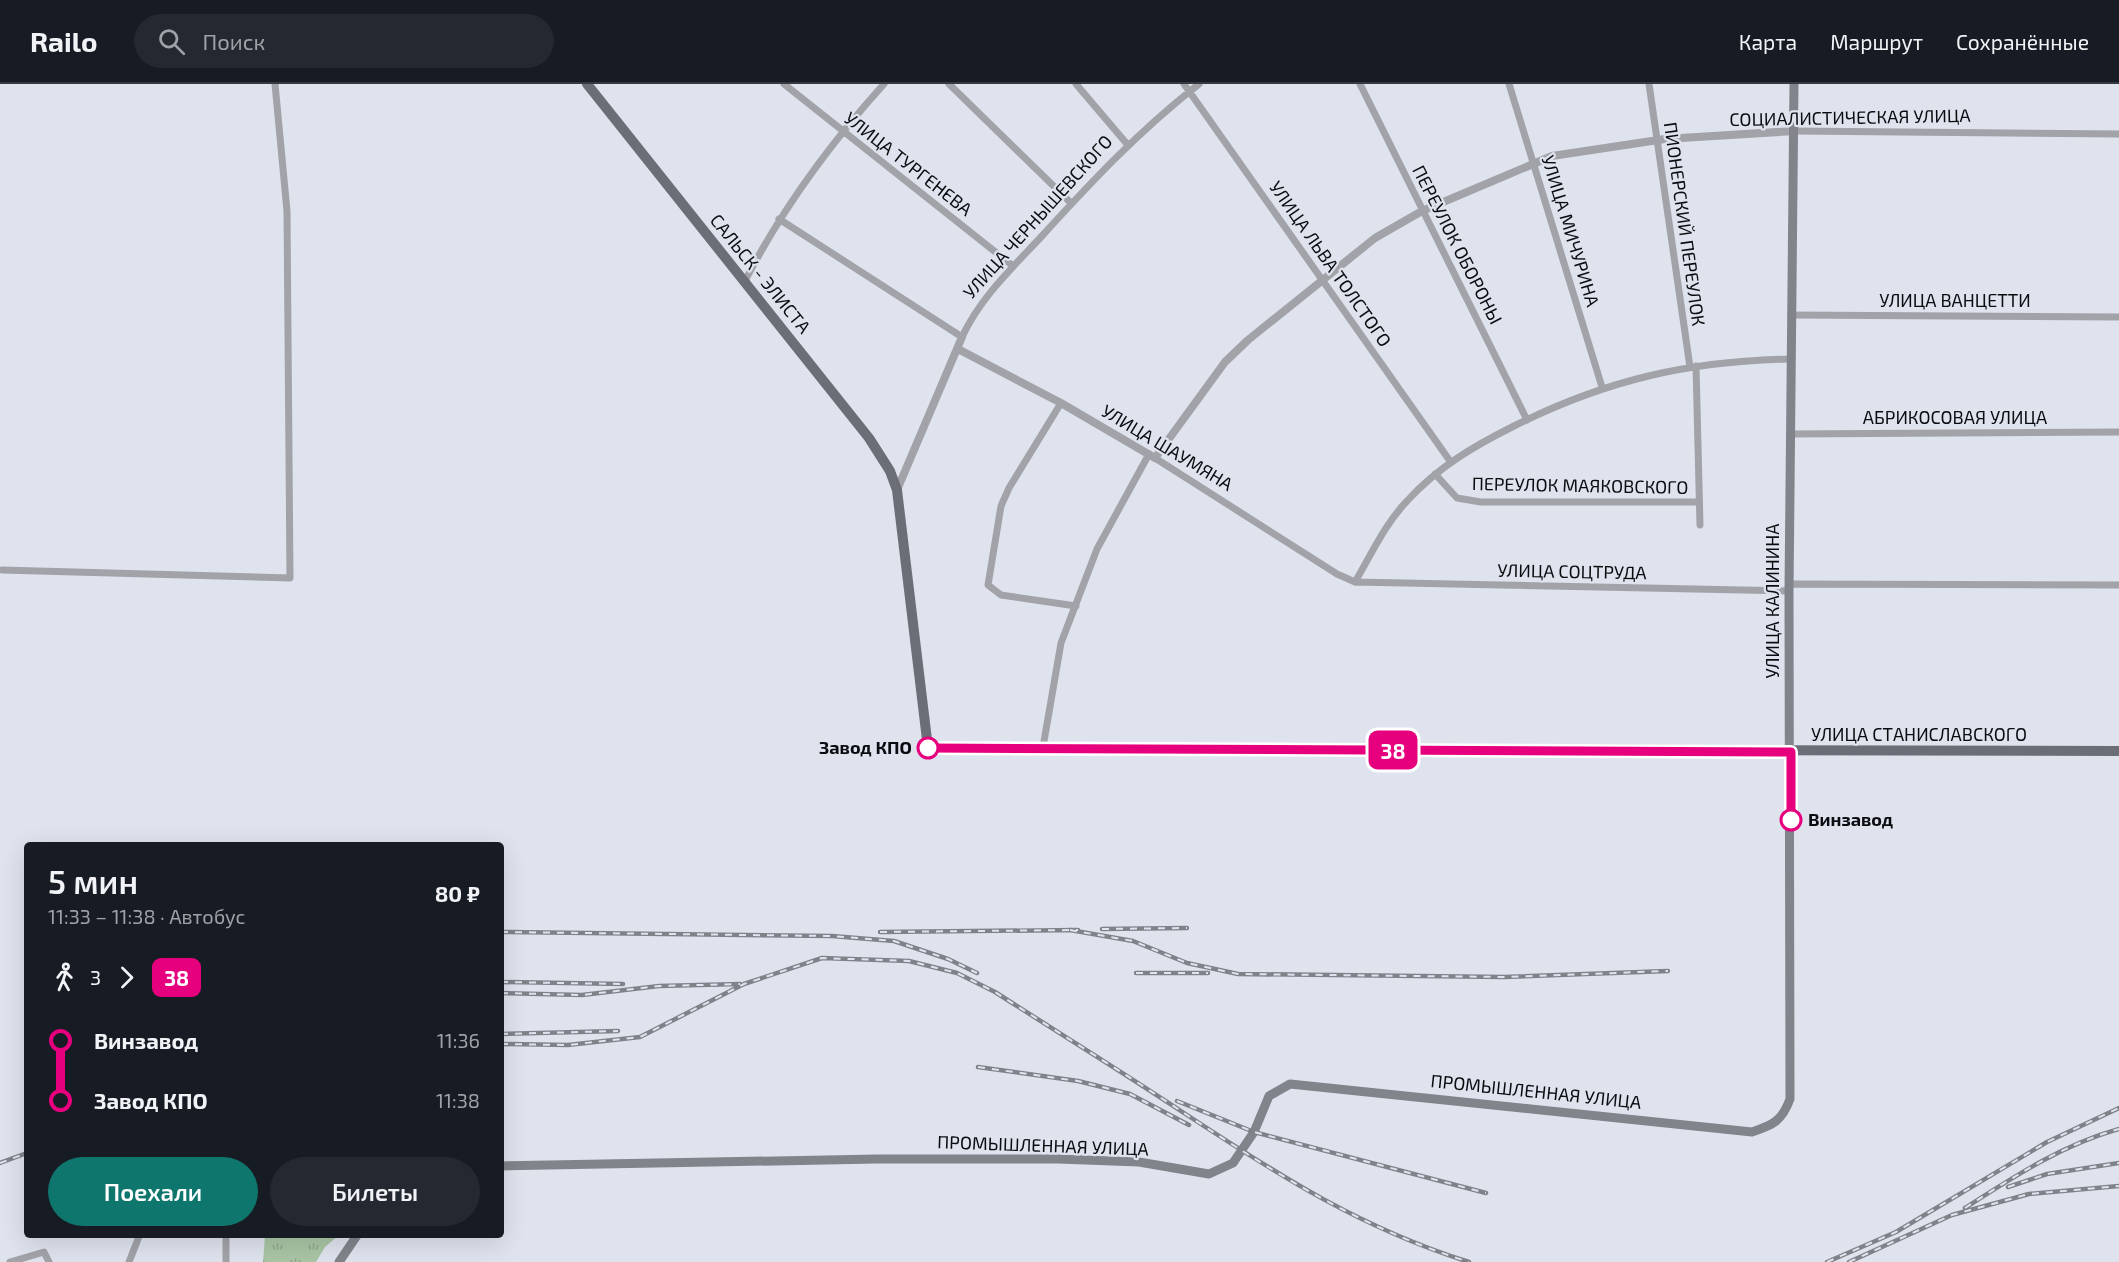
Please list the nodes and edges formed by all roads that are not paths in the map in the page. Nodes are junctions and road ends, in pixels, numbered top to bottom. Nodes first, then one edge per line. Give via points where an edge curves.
1 (275, 84) edge
2 (587, 84) edge
3 (784, 84) edge
4 (884, 84) edge
5 (949, 84) edge
6 (1076, 84) edge
7 (1184, 84) edge
8 (1198, 84) edge
9 (1360, 84) edge
10 (1509, 84) edge
11 (1649, 84) edge
12 (1794, 84) edge
13 (1189, 92) junction
14 (1794, 131) junction
15 (843, 132) junction
16 (2119, 134) edge
17 (1657, 140) junction
18 (1127, 144) junction
19 (1534, 163) junction
20 (1070, 202) junction
21 (1422, 211) junction
22 (779, 219) junction
23 (1013, 266) junction
24 (1322, 278) junction
25 (745, 281) junction
26 (1791, 315) junction
27 (2119, 317) edge
28 (962, 337) junction
29 (958, 349) junction
30 (1791, 359) junction
31 (1693, 367) junction
32 (1602, 387) junction
33 (1061, 403) junction
34 (1527, 420) junction
35 (2119, 432) edge
36 (1790, 434) junction
37 (1152, 456) junction
38 (1450, 461) junction
39 (1435, 474) junction
40 (897, 490) junction
41 (1699, 502) junction
42 (1700, 525) dead end
43 (2, 570) dead end
44 (1355, 582) junction
45 (2119, 585) edge
46 (1789, 587) junction
47 (1076, 606) junction
48 (1043, 747) junction
49 (2119, 751) edge
50 (1791, 752) junction
51 (1783, 1117) joint
52 (504, 1166) edge
53 (138, 1238) edge
54 (226, 1238) edge
55 (355, 1238) edge
56 (10, 1262) edge
57 (49, 1262) edge
58 (129, 1262) edge
59 (226, 1262) edge
60 (339, 1262) edge

1 - 43 street via 287,211 290,578
2 - 25 main road, САЛЬСК - ЭЛИСТА
3 - 15 street, УЛИЦА ТУРГЕНЕВА
4 - 15 street
5 - 20 street
6 - 18 street
7 - 13 street, УЛИЦА ЛЬВА ТОЛСТОГО
8 - 13 street, УЛИЦА ЧЕРНЫШЕВСКОГО
9 - 21 street, ПЕРЕУЛОК ОБОРОНЫ
10 - 19 street, УЛИЦА МИЧУРИНА
11 - 17 street, ПИОНЕРСКИЙ ПЕРЕУЛОК
12 - 14 main road, УЛИЦА КАЛИНИНА
13 - 18 street, УЛИЦА ЧЕРНЫШЕВСКОГО
13 - 24 street, УЛИЦА ЛЬВА ТОЛСТОГО
14 - 16 street, СОЦИАЛИСТИЧЕСКАЯ УЛИЦА
14 - 17 street, СОЦИАЛИСТИЧЕСКАЯ УЛИЦА
14 - 26 main road, УЛИЦА КАЛИНИНА
15 - 22 street
15 - 23 street, УЛИЦА ТУРГЕНЕВА
17 - 19 street, СОЦИАЛИСТИЧЕСКАЯ УЛИЦА via 1552,156
17 - 31 street, ПИОНЕРСКИЙ ПЕРЕУЛОК
18 - 20 street, УЛИЦА ЧЕРНЫШЕВСКОГО
19 - 21 street, СОЦИАЛИСТИЧЕСКАЯ УЛИЦА
19 - 32 street, УЛИЦА МИЧУРИНА
20 - 23 street, УЛИЦА ЧЕРНЫШЕВСКОГО
21 - 24 street, СОЦИАЛИСТИЧЕСКАЯ УЛИЦА via 1374,238
21 - 34 street, ПЕРЕУЛОК ОБОРОНЫ
22 - 25 street
22 - 28 street
23 - 28 street, УЛИЦА ЧЕРНЫШЕВСКОГО via 973,313
24 - 37 street, СОЦИАЛИСТИЧЕСКАЯ УЛИЦА via 1225,362
24 - 38 street, УЛИЦА ЛЬВА ТОЛСТОГО
25 - 40 main road, САЛЬСК - ЭЛИСТА via 869,438
26 - 27 street, УЛИЦА ВАНЦЕТТИ
26 - 30 main road, УЛИЦА КАЛИНИНА
28 - 29 street, УЛИЦА ЧЕРНЫШЕВСКОГО
29 - 33 street, УЛИЦА ШАУМЯНА
29 - 40 street, УЛИЦА ЧЕРНЫШЕВСКОГО
30 - 31 street via 1734,360
30 - 36 main road, УЛИЦА КАЛИНИНА
31 - 32 street
31 - 41 street, ПЕРЕУЛОК МАЯКОВСКОГО
32 - 34 street
33 - 37 street, УЛИЦА ШАУМЯНА
33 - 47 street via 1001,506 988,585 1001,595
34 - 38 street
35 - 36 street, АБРИКОСОВАЯ УЛИЦА
36 - 46 main road, УЛИЦА КАЛИНИНА
37 - 44 street, УЛИЦА ШАУМЯНА
37 - 47 street, СОЦИАЛИСТИЧЕСКАЯ УЛИЦА via 1097,549
38 - 39 street
39 - 41 street, ПЕРЕУЛОК МАЯКОВСКОГО via 1457,498 1481,502
39 - 44 street via 1405,502
40 - 48 main road, УЛИЦА СТАНИСЛАВСКОГО via 928,748
41 - 42 street, ПЕРЕУЛОК МАЯКОВСКОГО
44 - 46 street, УЛИЦА СОЦТРУДА
45 - 46 street, УЛИЦА СОЦТРУДА
46 - 50 main road, УЛИЦА КАЛИНИНА
47 - 48 street, СОЦИАЛИСТИЧЕСКАЯ УЛИЦА via 1061,643
48 - 50 main road, УЛИЦА СТАНИСЛАВСКОГО
49 - 50 main road, УЛИЦА СТАНИСЛАВСКОГО
50 - 51 main road, УЛИЦА КАЛИНИНА via 1790,1099
51 - 52 main road, ПРОМЫШЛЕННАЯ УЛИЦА via 1752,1132 1290,1084 1269,1096 1238,1157 1222,1171 1209,1174 1139,1161 1058,1159
53 - 58 street
54 - 59 street
55 - 60 main road
56 - 57 street via 44,1252

